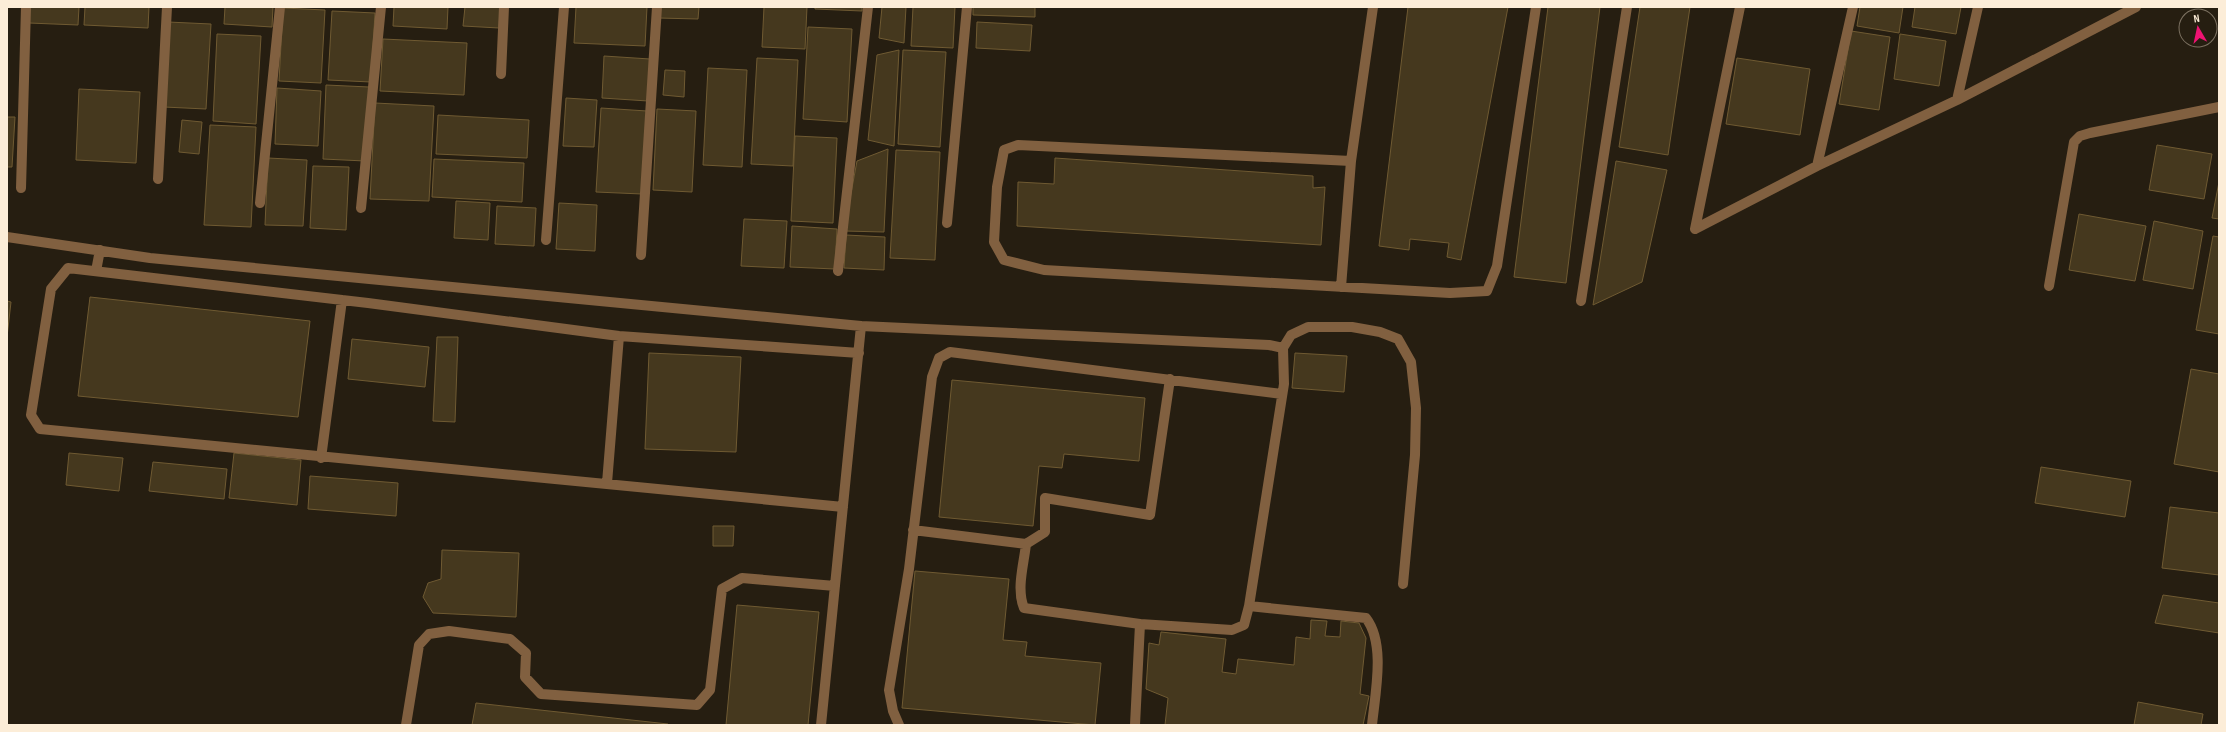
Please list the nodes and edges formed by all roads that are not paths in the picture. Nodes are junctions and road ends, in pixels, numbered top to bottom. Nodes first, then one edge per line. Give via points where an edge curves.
1 (26, 7) edge
2 (167, 7) edge
3 (280, 7) edge
4 (381, 7) edge
5 (504, 7) edge
6 (564, 7) edge
7 (657, 7) edge
8 (868, 7) edge
9 (967, 7) edge
10 (1373, 7) edge
11 (1536, 7) edge
12 (1627, 7) edge
13 (1740, 7) edge
14 (1853, 7) edge
15 (1978, 7) edge
16 (2136, 7) edge
17 (501, 74) dead end
18 (1957, 100) junction
19 (2219, 107) edge
20 (1351, 161) junction
21 (1817, 166) junction
22 (158, 179) dead end
23 (21, 188) dead end
24 (260, 203) dead end
25 (361, 208) dead end
26 (947, 223) dead end
27 (7, 237) edge
28 (546, 240) dead end
29 (100, 250) junction
30 (641, 254) dead end
31 (96, 271) junction
32 (838, 271) dead end
33 (2049, 286) dead end
34 (1341, 287) junction
35 (342, 300) junction
36 (1581, 302) dead end
37 (861, 326) junction
38 (619, 336) junction
39 (1283, 348) junction
40 (859, 353) junction
41 (1170, 379) junction
42 (1282, 394) junction
43 (321, 458) junction
44 (607, 483) junction
45 (843, 507) junction
46 (913, 530) junction
47 (1026, 544) junction
48 (1403, 584) dead end
49 (835, 586) junction
50 (1249, 606) junction
51 (1140, 624) junction
52 (406, 725) edge
53 (821, 725) edge
54 (899, 725) edge
55 (1135, 725) edge
56 (1372, 725) edge

1 - 23 street
2 - 22 street
3 - 24 street
4 - 25 street
5 - 17 street
6 - 28 street
7 - 30 street
8 - 32 street
9 - 26 street
10 - 20 street
11 - 34 street via 1497,266 1487,291 1450,293
12 - 36 street
13 - 21 street via 1695,229
14 - 21 street
15 - 18 street
16 - 18 street
18 - 21 street
19 - 33 street via 2090,133 2080,136 2074,142
20 - 34 street
20 - 34 street via 1018,145 1004,150 997,187 994,242 1004,260 1044,270
27 - 29 street
29 - 31 street
29 - 37 street via 150,258
31 - 35 street
31 - 43 street via 68,268 51,289 31,415 40,429
35 - 38 street
35 - 43 street
37 - 39 street via 1262,344
37 - 40 street
38 - 40 street
38 - 44 street
39 - 42 street
39 - 48 street via 1291,335 1308,327 1352,327 1380,332 1398,339 1411,362 1416,408 1415,455
40 - 45 street
41 - 42 street
41 - 46 street via 950,352 939,358 932,377
41 - 47 street via 1150,515 1045,498 1045,532
42 - 50 street
43 - 44 street
44 - 45 street
45 - 49 street
46 - 47 street
46 - 54 street via 889,690
47 - 51 street via 1021,590 1024,608
49 - 52 street via 742,578 722,589 710,690 697,705 541,694 525,677 526,653 510,638 449,631 429,634 419,645
49 - 53 street
50 - 51 street via 1244,625 1232,630
50 - 56 street via 1366,618 1373,627 1378,670
51 - 55 street

